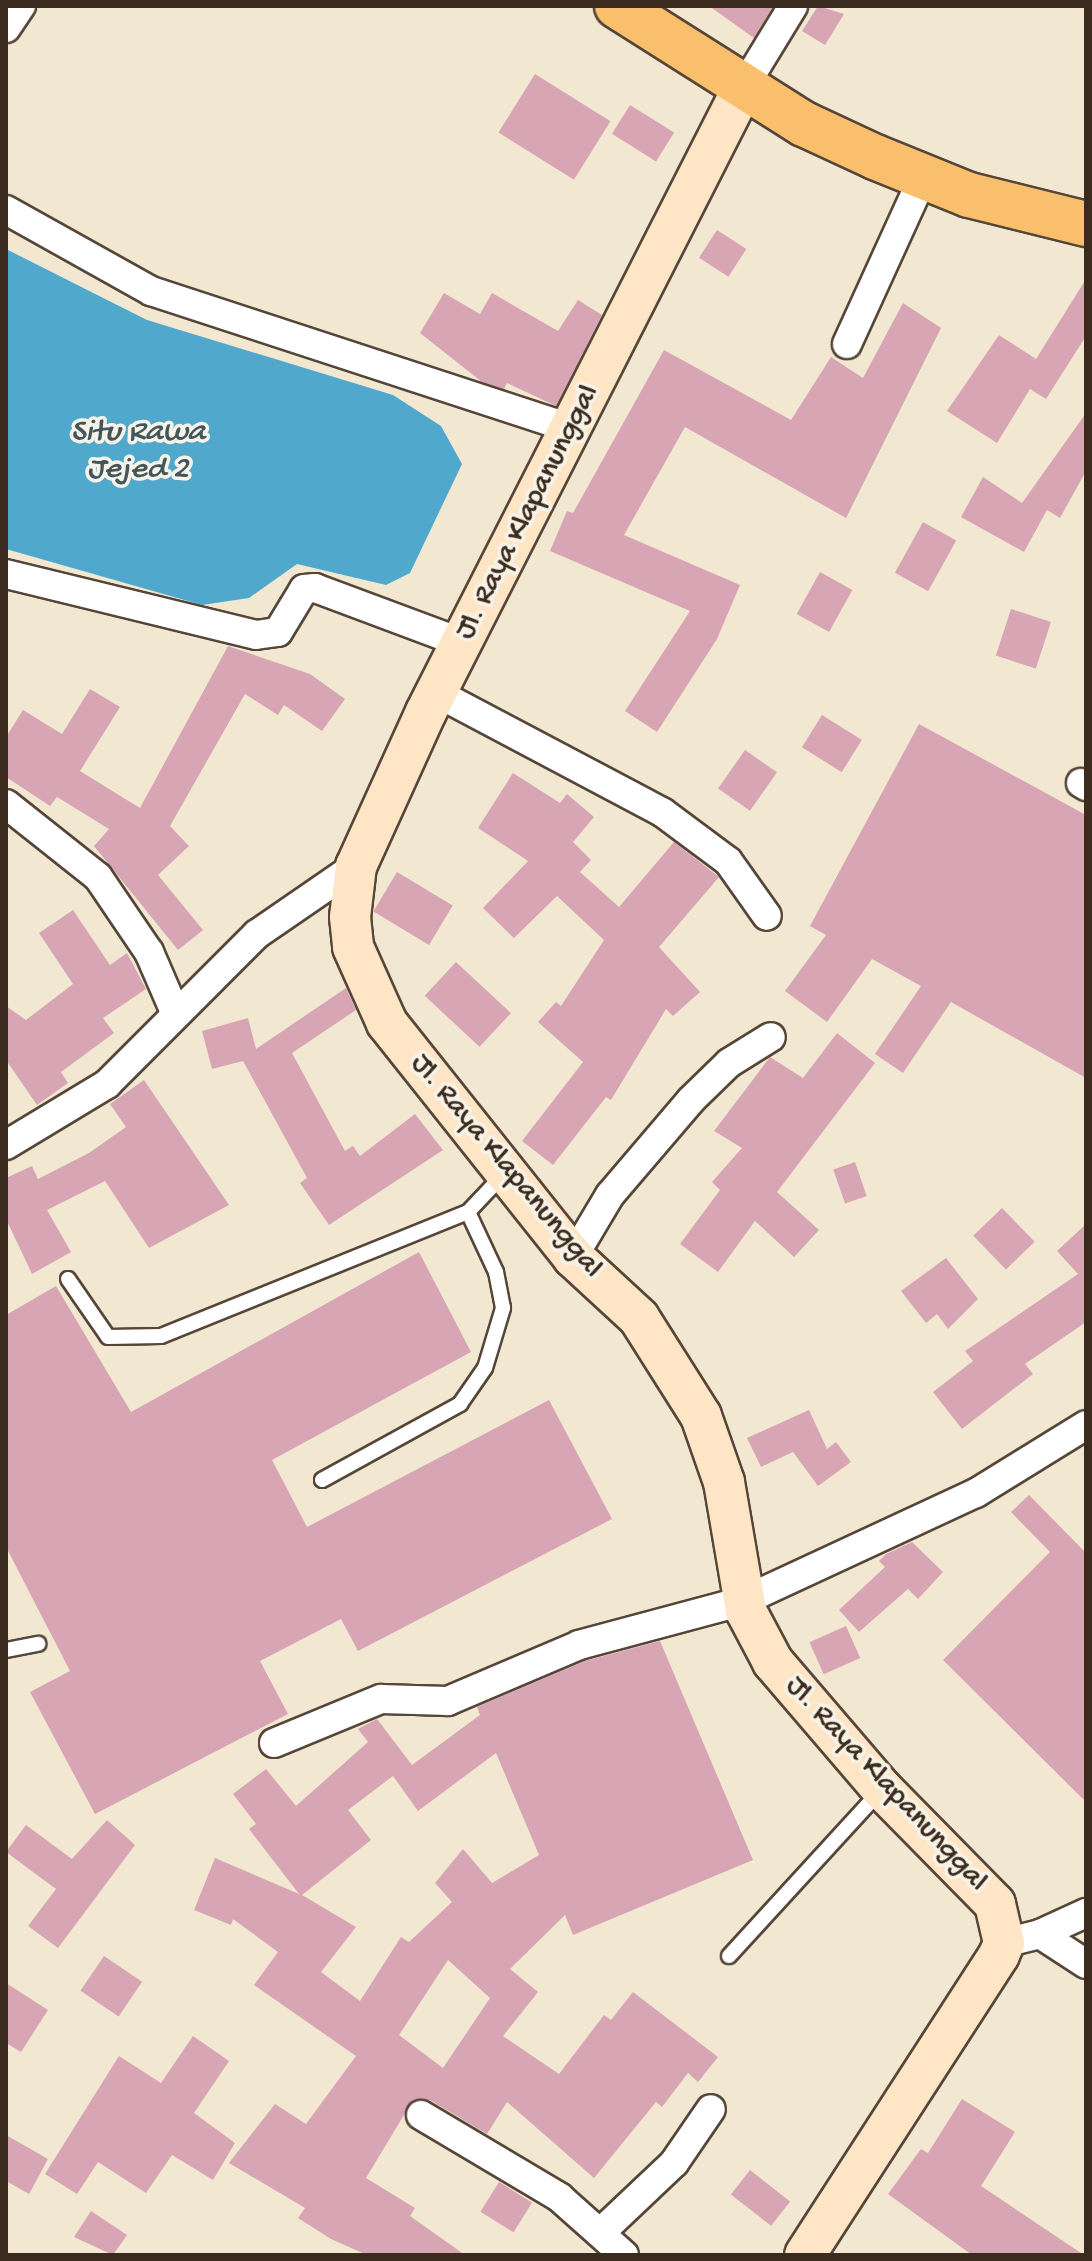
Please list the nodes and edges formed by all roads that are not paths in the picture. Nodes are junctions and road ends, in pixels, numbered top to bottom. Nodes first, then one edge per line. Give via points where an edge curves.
1 (21, 6) edge
2 (617, 6) edge
3 (793, 6) edge
4 (6, 28) edge
5 (743, 88) junction
6 (923, 177) junction
7 (6, 210) edge
8 (1086, 224) edge
9 (847, 344) dead end
10 (572, 429) junction
11 (6, 574) edge
12 (462, 643) junction
13 (437, 693) junction
14 (6, 804) edge
15 (356, 866) junction
16 (767, 916) dead end
17 (175, 1012) junction
18 (771, 1037) dead end
19 (6, 1145) edge
20 (503, 1175) junction
21 (468, 1212) junction
22 (573, 1257) junction
23 (68, 1279) dead end
24 (1086, 1425) edge
25 (322, 1480) dead end
26 (743, 1601) junction
27 (38, 1644) dead end
28 (6, 1650) edge
29 (274, 1743) dead end
30 (882, 1789) junction
31 (1086, 1913) edge
32 (1022, 1938) junction
33 (729, 1956) dead end
34 (1086, 1964) edge
35 (711, 2109) dead end
36 (421, 2115) dead end
37 (600, 2233) junction
38 (624, 2255) edge
39 (805, 2255) edge

1 - 4 street
2 - 5 main road
3 - 5 street
5 - 6 main road
5 - 10 street, Jl. Raya Klapanunggal
6 - 8 main road
6 - 9 street
7 - 10 street via 151,291
10 - 12 street, Jl. Raya Klapanunggal
11 - 12 street via 256,635 278,632 304,589 315,588
12 - 13 street, Jl. Raya Klapanunggal
13 - 15 street, Jl. Raya Klapanunggal
13 - 16 street via 662,812 728,861
14 - 17 street via 98,877 149,952
15 - 17 street via 257,934
15 - 20 street, Jl. Raya Klapanunggal via 350,917 368,985 387,1023
17 - 19 street via 107,1084
18 - 22 street via 729,1063 691,1100 610,1195
20 - 21 lane
20 - 22 street, Jl. Raya Klapanunggal
21 - 23 lane via 161,1336 125,1342 108,1337
21 - 25 lane via 496,1272 503,1308 496,1348 460,1404
22 - 26 street, Jl. Raya Klapanunggal via 639,1318 701,1416 724,1482
24 - 26 street via 976,1493
26 - 29 street via 579,1645 448,1701 381,1699
26 - 30 street, Jl. Raya Klapanunggal via 773,1662
27 - 28 lane
30 - 32 street, Jl. Raya Klapanunggal via 975,1879
30 - 33 lane
31 - 32 street
32 - 34 street
32 - 39 street
35 - 37 street via 674,2163
36 - 37 street via 559,2197
37 - 38 street

